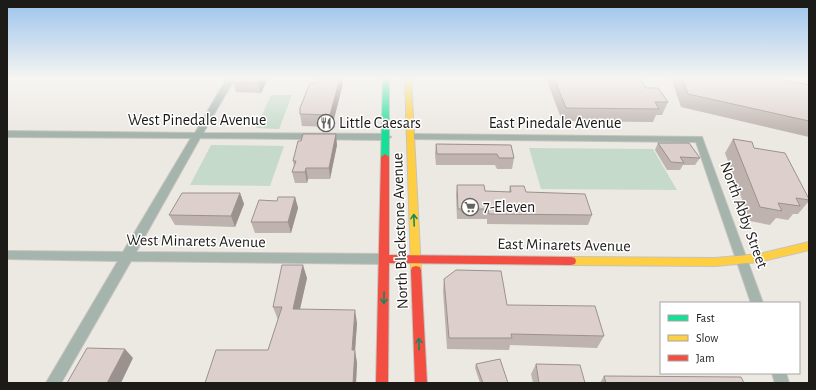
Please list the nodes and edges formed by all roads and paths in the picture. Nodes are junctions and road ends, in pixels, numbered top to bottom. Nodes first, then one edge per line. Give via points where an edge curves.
1 (220, 96) edge
2 (386, 96) edge
3 (409, 96) edge
4 (399, 110) dead end
5 (410, 116) junction
6 (7, 134) edge
7 (197, 135) junction
8 (386, 137) junction
9 (411, 137) junction
10 (699, 139) joint
11 (809, 246) edge
12 (7, 255) edge
13 (127, 256) junction
14 (384, 259) junction
15 (416, 259) junction
16 (743, 260) junction
17 (757, 302) edge
18 (53, 383) edge
19 (382, 383) edge
20 (421, 383) edge

1 - 7 street
2 - 8 main road, North Blackstone Avenue
3 - 5 main road, North Blackstone Avenue
4 - 5 main road
5 - 9 main road, North Blackstone Avenue
6 - 7 street, West Pinedale Avenue
7 - 8 street, West Pinedale Avenue
7 - 13 street
8 - 14 main road, North Blackstone Avenue
9 - 10 street, East Pinedale Avenue
15 -> 9 main road, North Blackstone Avenue
10 - 16 street, North Abby Street
11 - 16 main road, East Minarets Avenue
12 - 13 street, West Minarets Avenue
13 - 14 street, West Minarets Avenue
13 - 18 street
14 - 15 main road, East Minarets Avenue
14 -> 19 main road, North Blackstone Avenue
15 - 16 main road, East Minarets Avenue via 715,262
20 -> 15 main road, North Blackstone Avenue
16 - 17 street, North Abby Street

